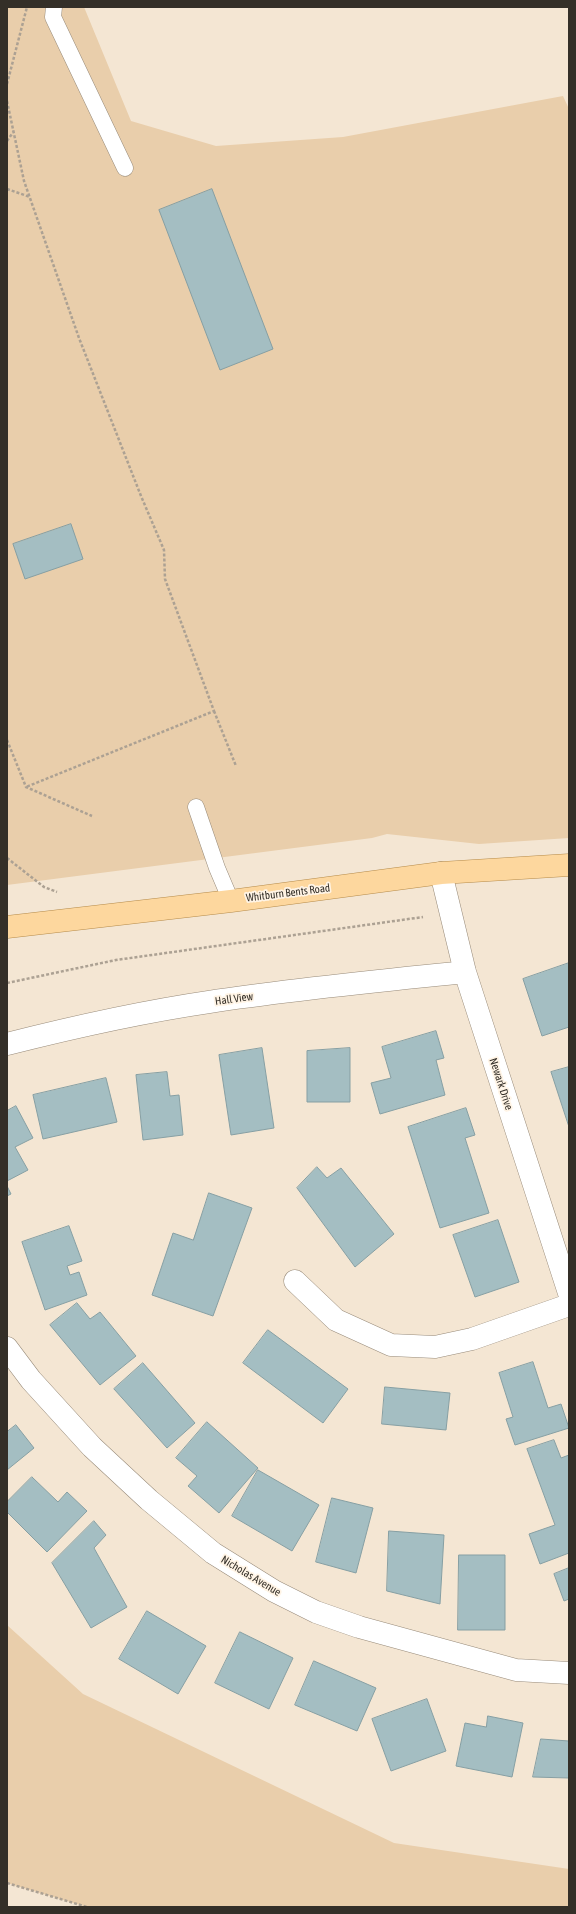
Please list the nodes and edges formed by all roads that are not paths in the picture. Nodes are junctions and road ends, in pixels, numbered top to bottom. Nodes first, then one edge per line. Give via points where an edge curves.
1 (54, 7) edge
2 (125, 168) dead end
3 (196, 807) dead end
4 (569, 865) edge
5 (441, 873) junction
6 (231, 901) junction
7 (7, 927) edge
8 (465, 972) junction
9 (7, 1044) edge
10 (295, 1281) dead end
11 (569, 1293) edge
12 (569, 1305) edge
13 (7, 1348) edge
14 (569, 1673) edge

1 - 2 lane via 53,17
3 - 6 lane
4 - 5 main road, Whitburn Bents Road
5 - 6 main road, Whitburn Bents Road
5 - 8 street, Newark Drive
6 - 7 main road, Whitburn Bents Road
8 - 9 street, Hall View via 208,1002 78,1026
8 - 11 street, Newark Drive
10 - 12 street via 336,1320 391,1345 435,1346 472,1339
13 - 14 street, Nicholas Avenue via 31,1380 92,1447 213,1553 274,1591 316,1612 359,1627 516,1670

